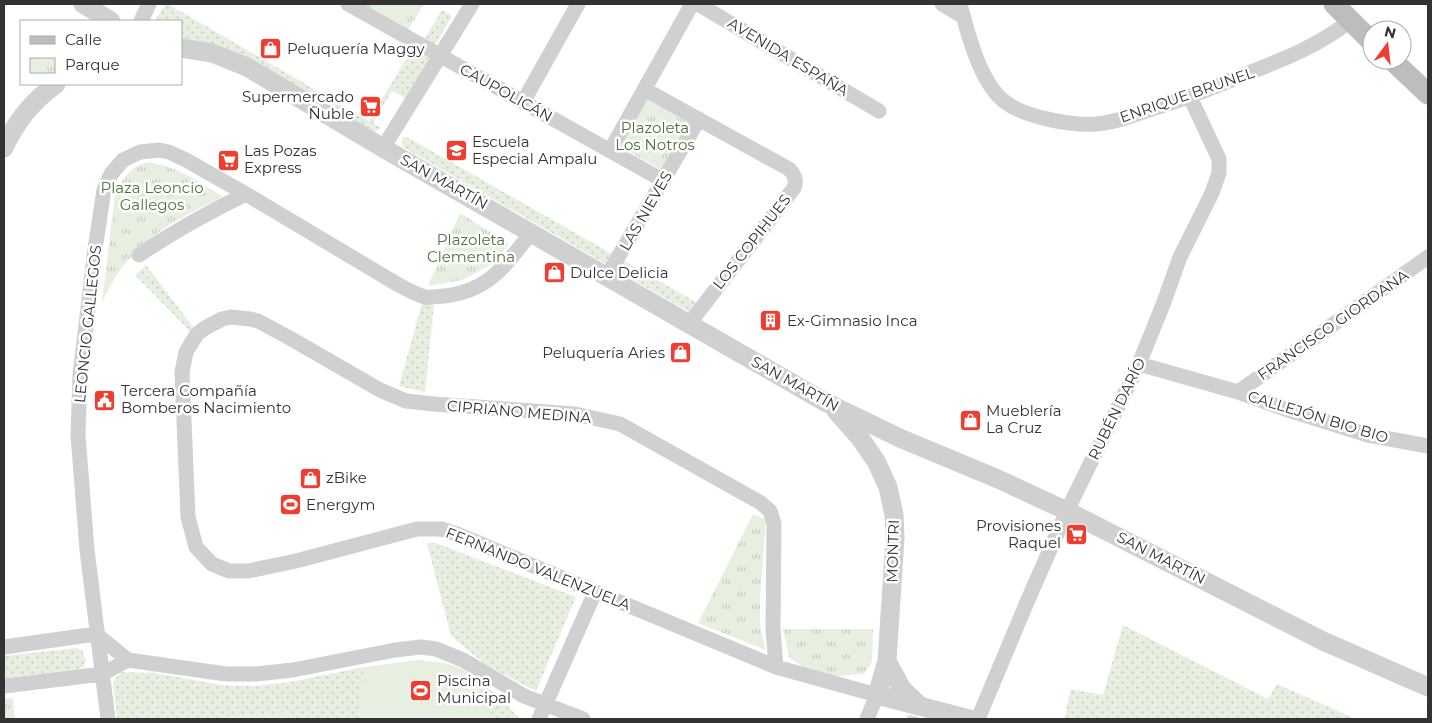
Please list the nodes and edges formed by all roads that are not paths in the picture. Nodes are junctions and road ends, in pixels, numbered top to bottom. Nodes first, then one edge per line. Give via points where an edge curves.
1 (83, 4) edge
2 (150, 4) edge
3 (348, 4) edge
4 (472, 4) edge
5 (578, 4) edge
6 (692, 4) edge
7 (698, 4) edge
8 (942, 4) edge
9 (1334, 4) edge
10 (962, 10) edge
11 (109, 20) edge
12 (141, 20) edge
13 (1350, 21) junction
14 (1362, 32) edge
15 (182, 48) edge
16 (440, 56) junction
17 (1403, 70) edge
18 (55, 85) edge
19 (644, 89) junction
20 (1428, 94) edge
21 (1190, 97) junction
22 (523, 102) junction
23 (879, 111) dead end
24 (699, 119) junction
25 (4, 148) edge
26 (383, 148) junction
27 (610, 150) junction
28 (664, 181) junction
29 (246, 194) junction
30 (532, 232) junction
31 (140, 255) dead end
32 (1428, 257) edge
33 (607, 276) junction
34 (689, 324) junction
35 (201, 331) joint
36 (1139, 364) junction
37 (1238, 392) junction
38 (825, 402) junction
39 (902, 439) junction
40 (1428, 446) edge
41 (876, 461) junction
42 (1067, 511) junction
43 (595, 592) junction
44 (96, 634) junction
45 (4, 647) edge
46 (128, 660) junction
47 (887, 661) junction
48 (776, 667) junction
49 (102, 674) junction
50 (4, 686) edge
51 (1428, 687) edge
52 (877, 695) junction
53 (546, 705) junction
54 (921, 706) junction
55 (108, 719) edge
56 (539, 719) edge
57 (583, 719) edge
58 (867, 719) edge
59 (969, 719) edge
60 (978, 719) edge

1 - 11 street
2 - 12 street
3 - 16 street, CAUPOLICÁN
4 - 16 street
5 - 22 street
6 - 19 street
7 - 23 street, AVENIDA ESPAÑA
8 - 10 street
9 - 13 main road
10 - 21 street, ENRIQUE BRUNEL via 972,45 990,86 1000,98 1020,110 1067,123 1095,124
13 - 14 main road
13 - 21 street, ENRIQUE BRUNEL via 1295,55
15 - 26 street, SAN MARTÍN via 212,53 247,67
16 - 22 street, CAUPOLICÁN
16 - 26 street
17 - 20 main road
18 - 25 street via 25,114
19 - 24 street, LOS COPIHUES
19 - 27 street
21 - 36 street, RUBÉN DARÍO via 1219,158 1219,174 1180,257
22 - 27 street, CAUPOLICÁN
24 - 28 street, LAS NIEVES
24 - 34 street, LOS COPIHUES via 788,169 795,182 794,188
26 - 30 street, SAN MARTÍN
27 - 28 street, CAUPOLICÁN
28 - 33 street, LAS NIEVES
29 - 30 street, LEONCIO GALLEGOS via 397,284 427,298 467,292 485,284
29 - 31 street via 166,237
29 - 44 street, LEONCIO GALLEGOS via 186,160 159,150 131,156 116,166 104,190 80,375 79,444
30 - 33 street, SAN MARTÍN
32 - 37 street, FRANCISCO GIORDANA
33 - 34 street, SAN MARTÍN
34 - 38 street, SAN MARTÍN
35 - 43 street, FERNANDO VALENZUELA via 186,352 182,372 188,517 196,547 212,564 229,571 248,571 417,529 440,529
35 - 48 street, CIPRIANO MEDINA via 214,322 231,318 250,319 380,390 406,400 575,414 620,424 761,503 770,511 774,524
36 - 37 street, CALLEJÓN BIO BIO
36 - 42 street, RUBÉN DARÍO
37 - 40 street, CALLEJÓN BIO BIO via 1368,435
38 - 39 street, SAN MARTÍN
38 - 41 street, MONTRI via 860,438
39 - 41 street via 882,444
39 - 42 street, SAN MARTÍN
41 - 47 street, MONTRI via 892,500 895,526
42 - 51 street, SAN MARTÍN via 1323,641
42 - 60 street, RUBÉN DARÍO
43 - 48 street, FERNANDO VALENZUELA
43 - 53 street
44 - 45 street
44 - 46 street
44 - 49 street, LEONCIO GALLEGOS
46 - 49 street
46 - 53 street via 226,674 256,674 395,650 436,649 464,660 505,686
47 - 52 street, MONTRI
47 - 54 street, FERNANDO VALENZUELA via 902,689
48 - 52 street, FERNANDO VALENZUELA
49 - 50 street
49 - 55 street, LEONCIO GALLEGOS
52 - 54 street, FERNANDO VALENZUELA
52 - 58 street, MONTRI
53 - 56 street
53 - 57 street
54 - 59 street, FERNANDO VALENZUELA

